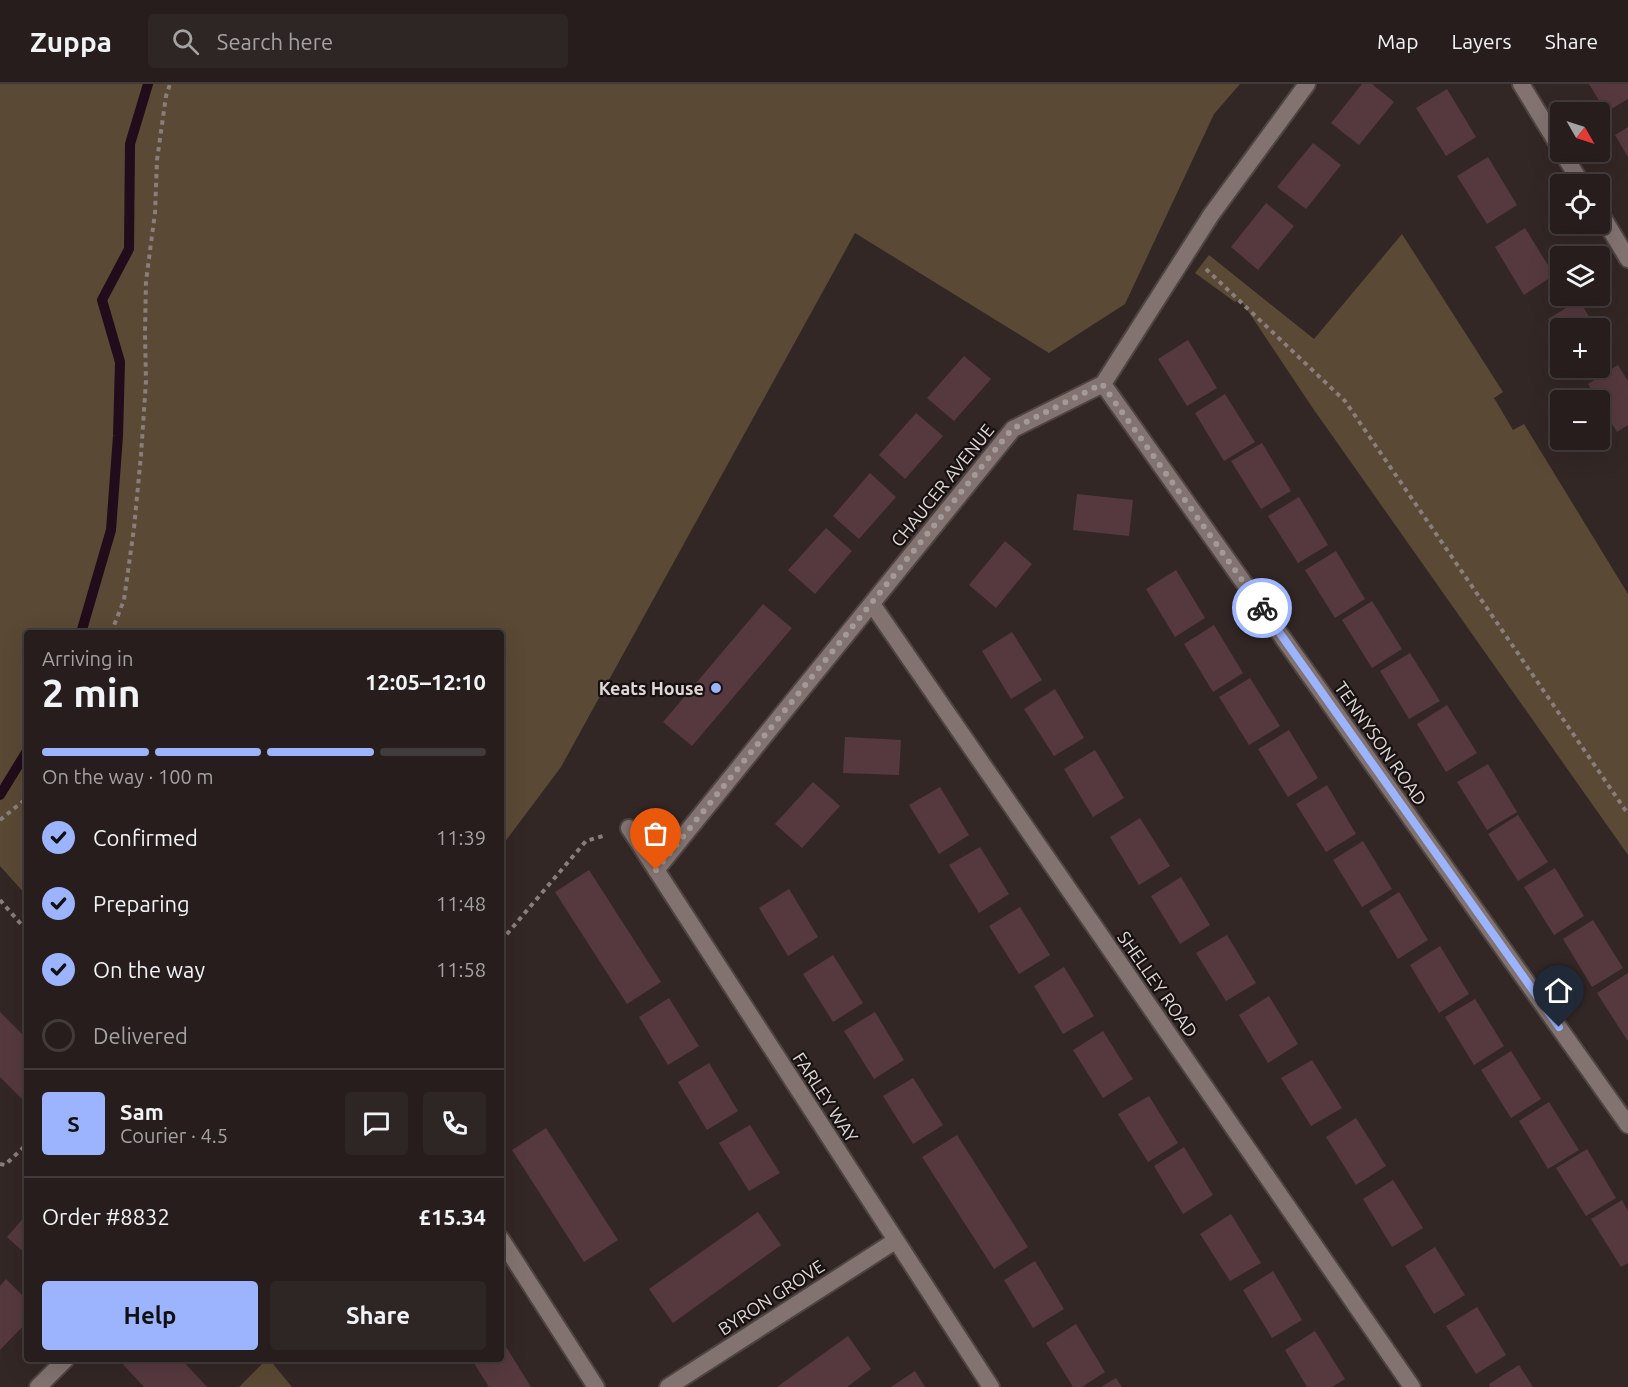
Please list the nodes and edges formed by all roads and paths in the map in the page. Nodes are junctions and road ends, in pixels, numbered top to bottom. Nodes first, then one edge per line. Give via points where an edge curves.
1 (170, 84) edge
2 (1307, 84) edge
3 (1521, 84) edge
4 (1550, 132) edge
5 (1610, 229) edge
6 (1186, 252) junction
7 (1628, 259) edge
8 (1102, 384) junction
9 (872, 604) junction
10 (112, 630) edge
11 (24, 800) edge
12 (1628, 814) edge
13 (0, 820) edge
14 (629, 828) joint
15 (656, 870) junction
16 (0, 900) edge
17 (24, 928) edge
18 (504, 938) edge
19 (1628, 1125) edge
20 (24, 1147) edge
21 (0, 1164) edge
22 (895, 1240) junction
23 (504, 1244) edge
24 (63, 1362) edge
25 (38, 1387) edge
26 (596, 1387) edge
27 (668, 1387) edge
28 (992, 1387) edge
29 (1412, 1387) edge

1 - 10 path via 157,160 146,280 146,381 134,528 124,600
2 - 6 street
3 - 4 street
5 - 7 street
6 - 8 street
6 - 12 path via 1345,401
8 - 9 street, CHAUCER AVENUE via 1012,429
8 - 19 street, TENNYSON ROAD
9 - 15 street, CHAUCER AVENUE
9 - 29 street, SHELLEY ROAD
11 - 13 path
14 - 15 street, FARLEY WAY
14 - 18 path via 586,841
15 - 22 street, FARLEY WAY
16 - 17 path
20 - 21 path via 5,1165
22 - 27 street, BYRON GROVE
22 - 28 street, FARLEY WAY
23 - 26 street
24 - 25 street

